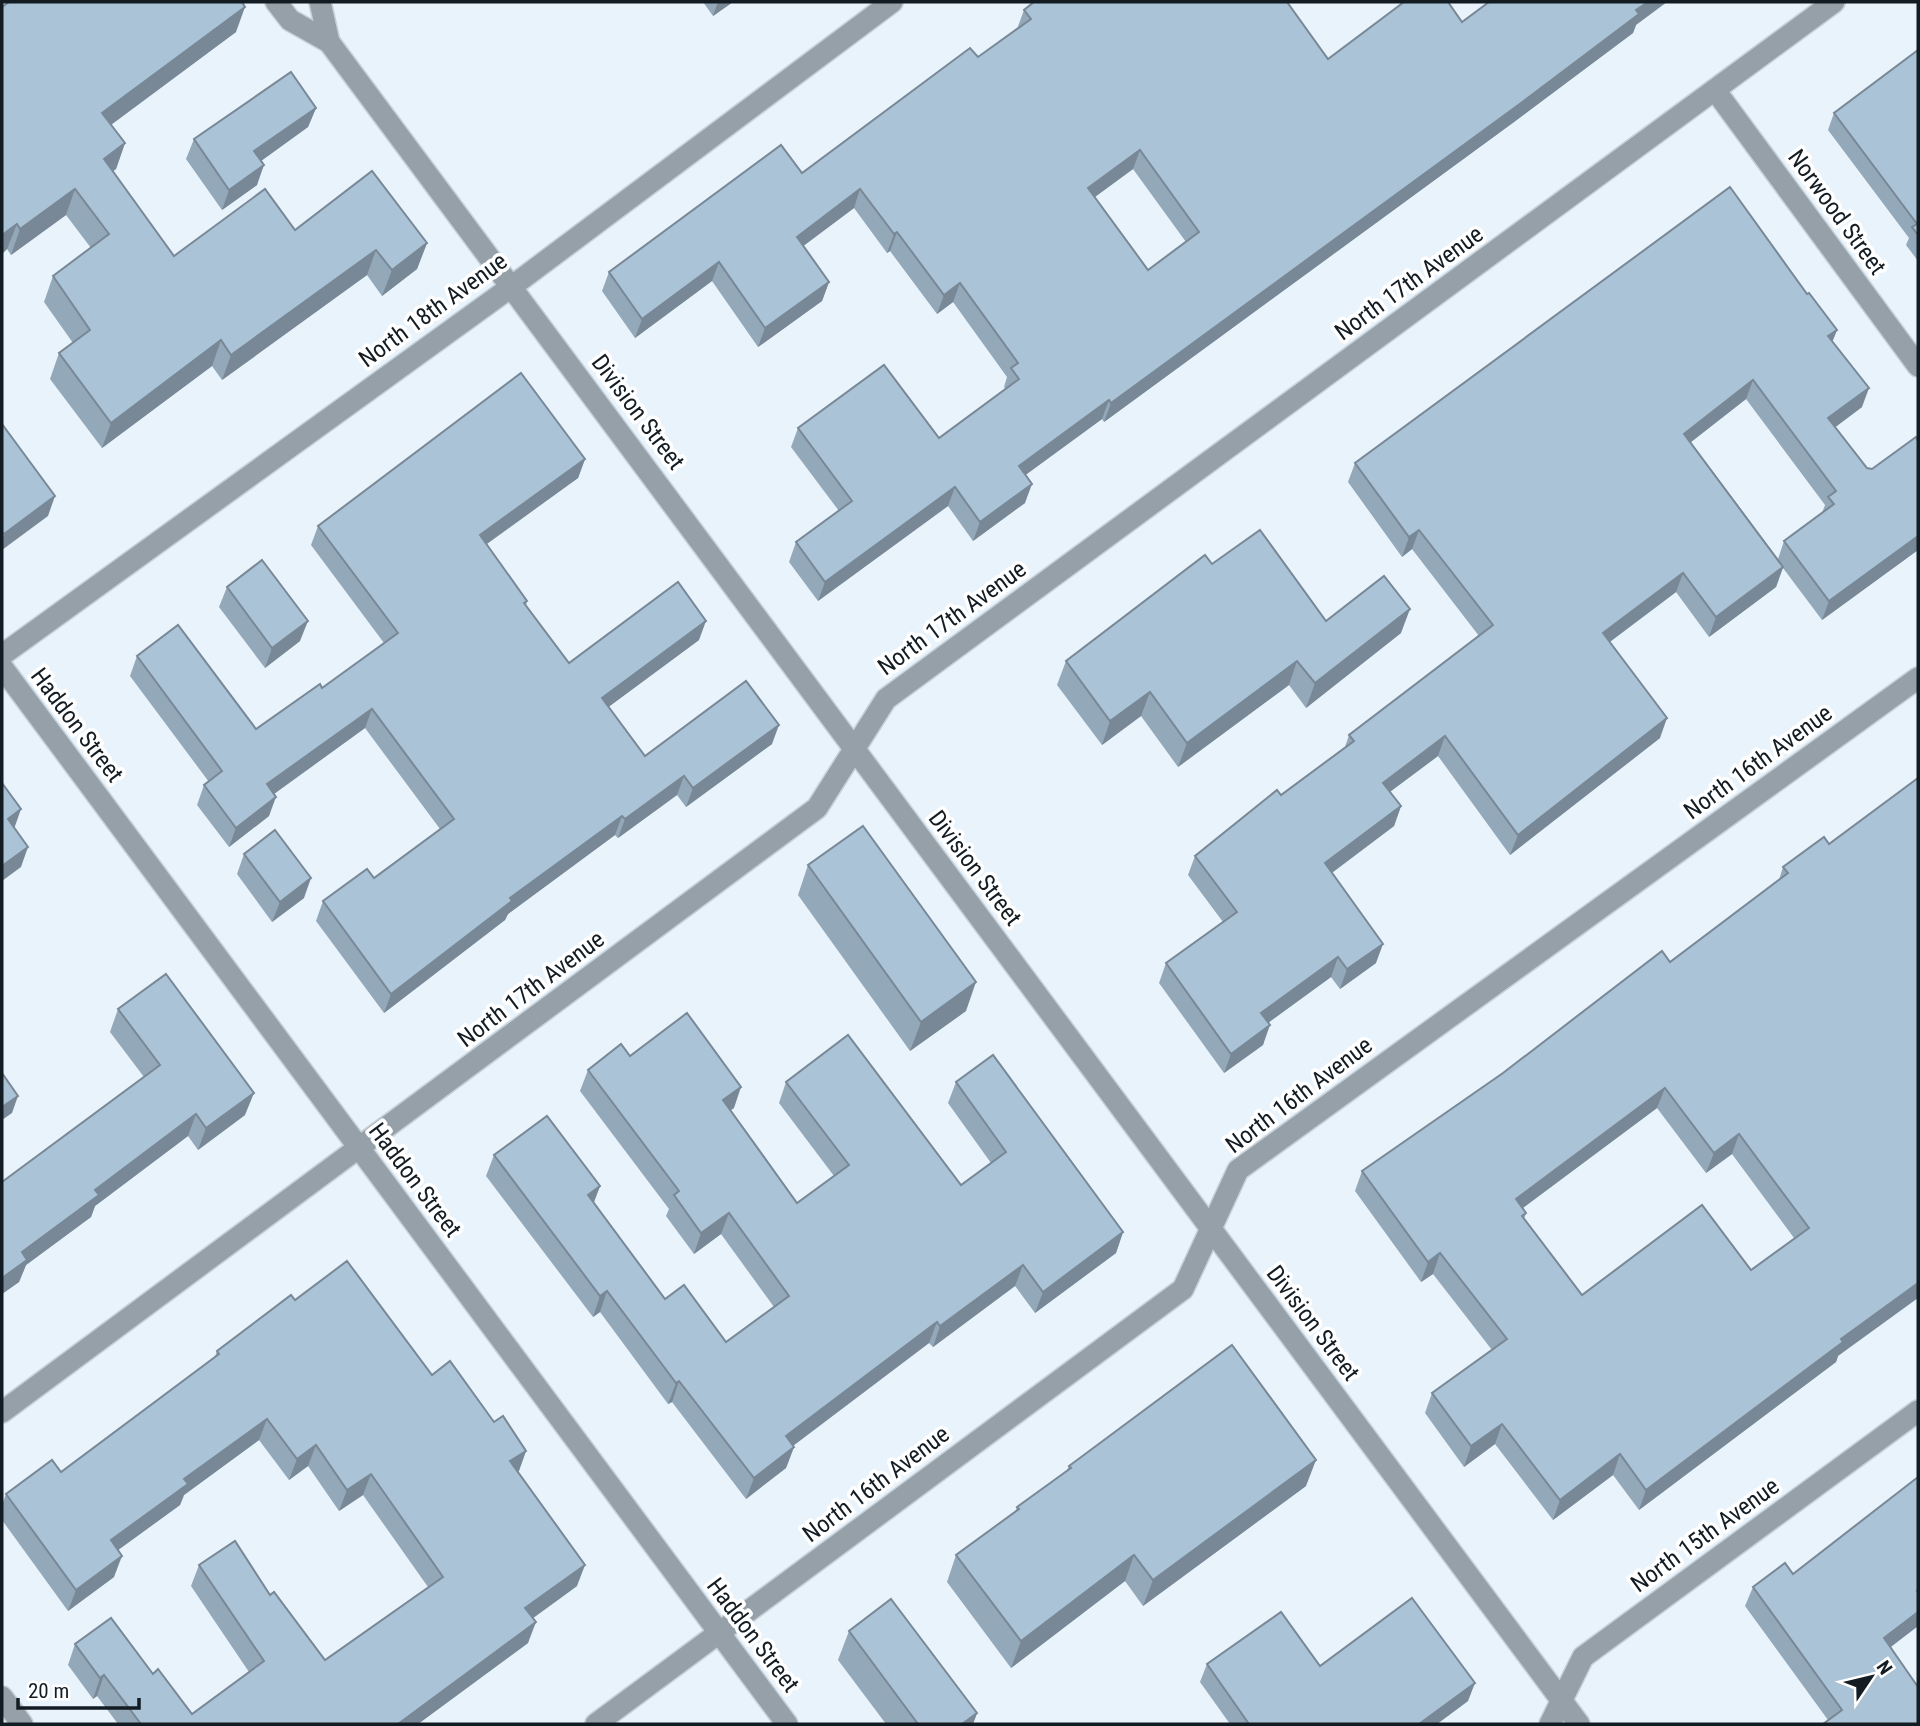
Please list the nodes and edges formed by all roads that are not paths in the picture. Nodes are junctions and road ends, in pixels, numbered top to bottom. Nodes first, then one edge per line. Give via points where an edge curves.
1 (276, 2) edge
2 (320, 2) edge
3 (892, 2) edge
4 (1835, 2) edge
5 (330, 42) junction
6 (1714, 90) junction
7 (511, 286) junction
8 (1918, 366) edge
9 (2, 655) edge
10 (2, 667) edge
11 (1918, 678) edge
12 (854, 750) junction
13 (359, 1150) junction
14 (1210, 1227) junction
15 (1918, 1411) edge
16 (2, 1412) edge
17 (719, 1633) junction
18 (2, 1697) edge
19 (1562, 1700) junction
20 (22, 1724) edge
21 (596, 1724) edge
22 (787, 1724) edge
23 (1550, 1724) edge
24 (1579, 1724) edge

1 - 5 street, Division Street via 290,20
2 - 5 street, Division Street
3 - 7 street, North 18th Avenue
4 - 6 street, North 17th Avenue
5 - 7 street, Division Street
6 - 8 street, Norwood Street
6 - 12 street, North 17th Avenue via 886,699
7 - 9 street, North 18th Avenue
7 - 12 street, Division Street
10 - 13 street, Haddon Street
11 - 14 street, North 16th Avenue via 1238,1170
12 - 13 street, North 17th Avenue via 817,808
12 - 14 street, Division Street
13 - 16 street, North 17th Avenue
13 - 17 street, Haddon Street
14 - 17 street, North 16th Avenue via 1183,1289
14 - 19 street, Division Street
15 - 19 street, North 15th Avenue via 1583,1657
17 - 21 street, North 16th Avenue
17 - 22 street, Haddon Street
18 - 20 street
19 - 23 street, North 15th Avenue
19 - 24 street, Division Street

